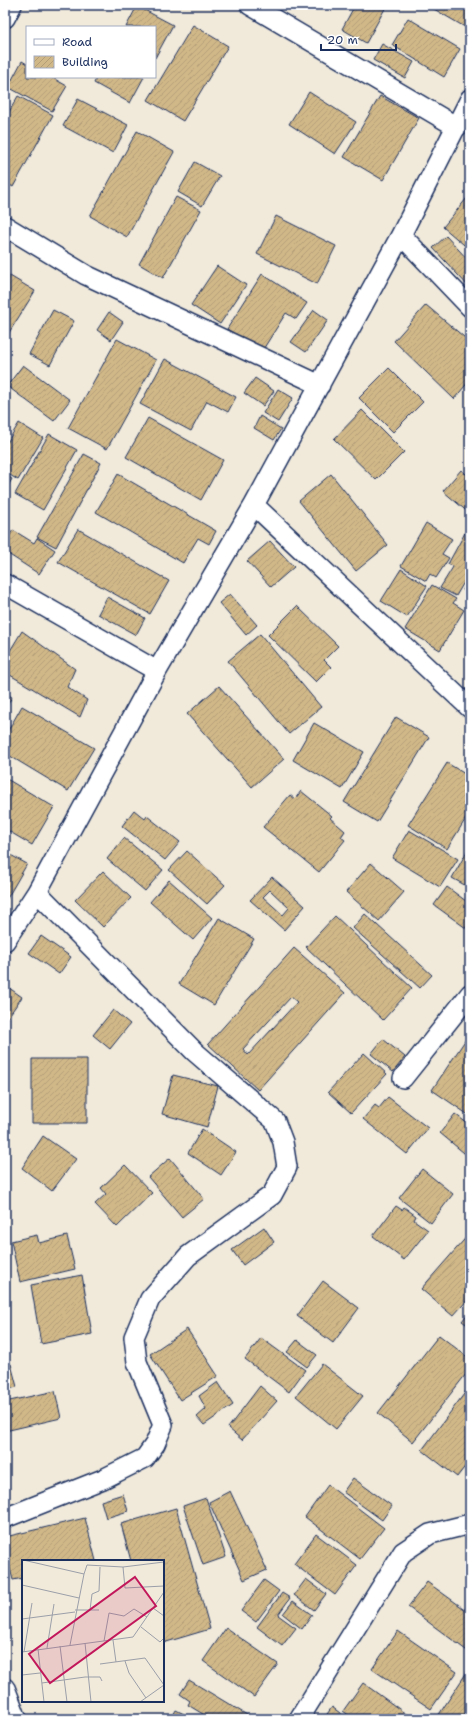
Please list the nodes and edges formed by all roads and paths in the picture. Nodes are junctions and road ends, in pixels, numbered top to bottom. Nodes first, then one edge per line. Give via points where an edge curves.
1 (12, 5) edge
2 (250, 5) edge
3 (5, 18) edge
4 (470, 99) edge
5 (456, 127) junction
6 (5, 226) edge
7 (401, 235) junction
8 (470, 307) edge
9 (320, 385) junction
10 (254, 505) junction
11 (5, 584) edge
12 (157, 671) junction
13 (470, 708) edge
14 (37, 892) junction
15 (5, 941) edge
16 (470, 994) edge
17 (403, 1078) dead end
18 (5, 1518) edge
19 (470, 1528) edge
20 (5, 1688) edge
21 (17, 1719) edge
22 (299, 1719) edge

1 - 3 street
2 - 5 street
4 - 5 street
5 - 7 street
6 - 9 street via 86,275
7 - 8 street
7 - 9 street
9 - 10 street
10 - 12 street
10 - 13 street
11 - 12 street
12 - 14 street
14 - 15 street
14 - 18 street via 195,1052 275,1122 283,1142 286,1166 272,1194 188,1256 150,1299 134,1337 137,1362 162,1425 155,1444 145,1458 103,1479
16 - 17 street
19 - 22 street via 466,1525 430,1534 403,1552
20 - 21 street

